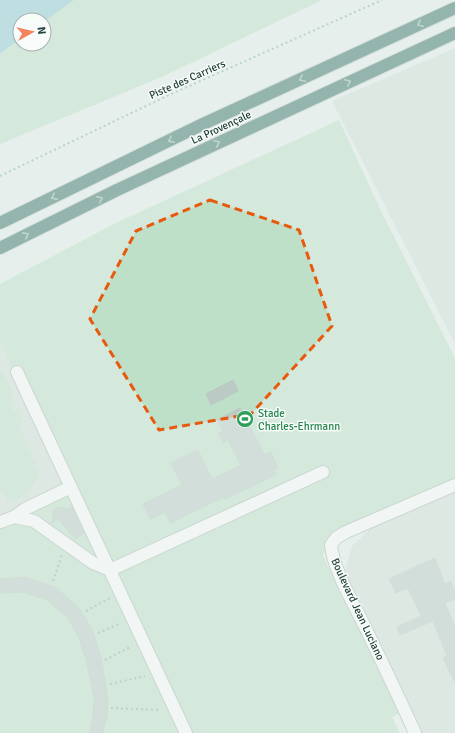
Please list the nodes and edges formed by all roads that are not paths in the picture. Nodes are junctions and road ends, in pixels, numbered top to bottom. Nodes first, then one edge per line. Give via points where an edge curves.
1 (455, 8) edge
2 (455, 33) edge
3 (0, 223) edge
4 (0, 248) edge
5 (17, 372) dead end
6 (323, 472) dead end
7 (455, 485) edge
8 (71, 486) junction
9 (14, 517) junction
10 (0, 522) edge
11 (110, 570) junction
12 (186, 733) edge
13 (415, 733) edge

1 -> 3 highway, La Provençale via 204,124
4 -> 2 highway, La Provençale via 124,187
5 - 8 street
6 - 11 street
7 - 13 street, Boulevard Jean Luciano via 346,532 336,538 331,545 332,555 346,588
8 - 9 street
8 - 11 street
9 - 10 street
9 - 11 street via 34,521 93,563
11 - 12 street

